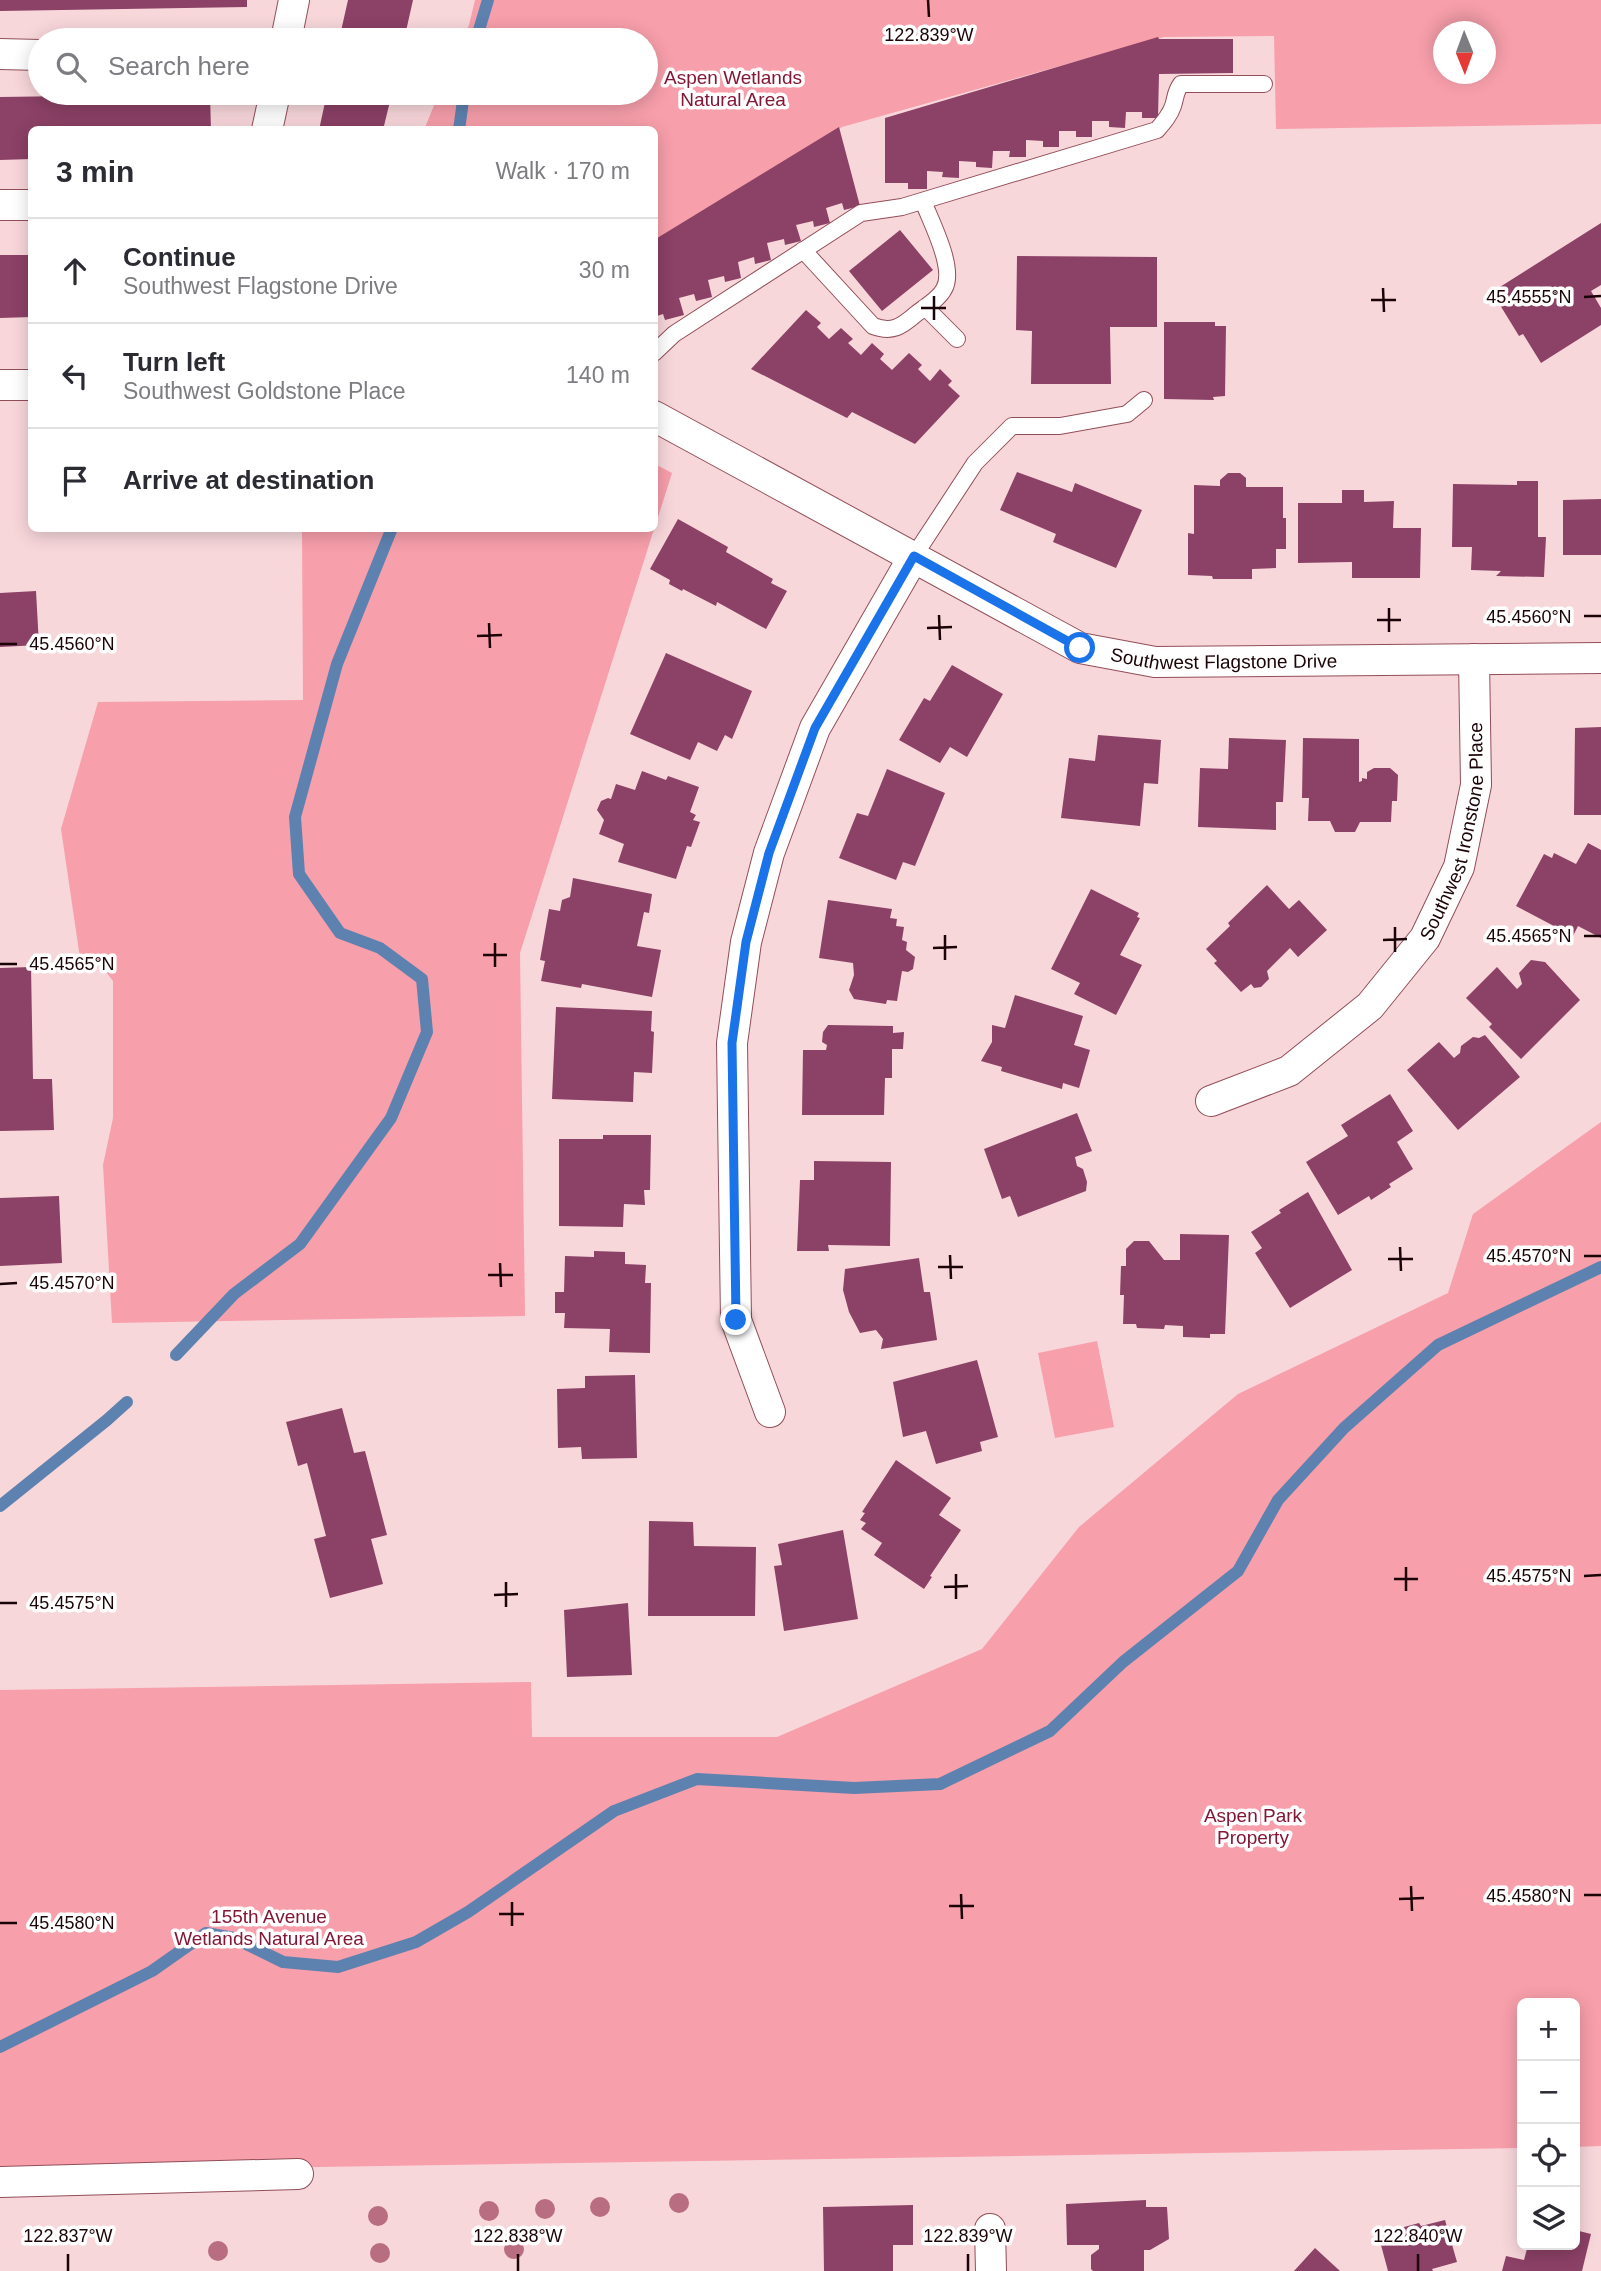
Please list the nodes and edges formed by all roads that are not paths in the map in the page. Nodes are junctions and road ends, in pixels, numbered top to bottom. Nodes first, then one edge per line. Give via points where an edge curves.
1 (295, 0) edge
2 (289, 28) edge
3 (0, 54) edge
4 (28, 55) edge
5 (1264, 84) dead end
6 (272, 105) edge
7 (268, 126) edge
8 (923, 201) junction
9 (0, 205) edge
10 (28, 205) edge
11 (803, 250) junction
12 (925, 307) junction
13 (957, 339) dead end
14 (658, 349) edge
15 (28, 384) edge
16 (0, 385) edge
17 (1144, 400) dead end
18 (658, 418) edge
19 (914, 556) junction
20 (1474, 659) junction
21 (1601, 659) edge
22 (1211, 1101) dead end
23 (770, 1412) dead end
24 (298, 2174) dead end
25 (0, 2182) edge
26 (990, 2229) dead end
27 (991, 2271) edge

1 - 2 street
3 - 4 street
5 - 8 lane via 1181,84 1173,107 1157,130
6 - 7 street
8 - 11 lane via 861,213
8 - 12 lane via 949,278 943,291
9 - 10 street
11 - 12 lane via 873,326 886,331 898,328
11 - 14 lane via 674,334
12 - 13 lane
15 - 16 street
17 - 19 lane via 1127,414 1060,426 1012,426 975,463
18 - 19 street, Southwest Flagstone Drive
19 - 20 street, Southwest Flagstone Drive via 1080,648 1156,662
19 - 23 street via 815,728 769,853 746,942 732,1043 736,1320
20 - 21 street, Southwest Flagstone Drive
20 - 22 street, Southwest Ironstone Place via 1476,785 1459,867 1425,938 1370,1006 1289,1071
24 - 25 street
26 - 27 street

